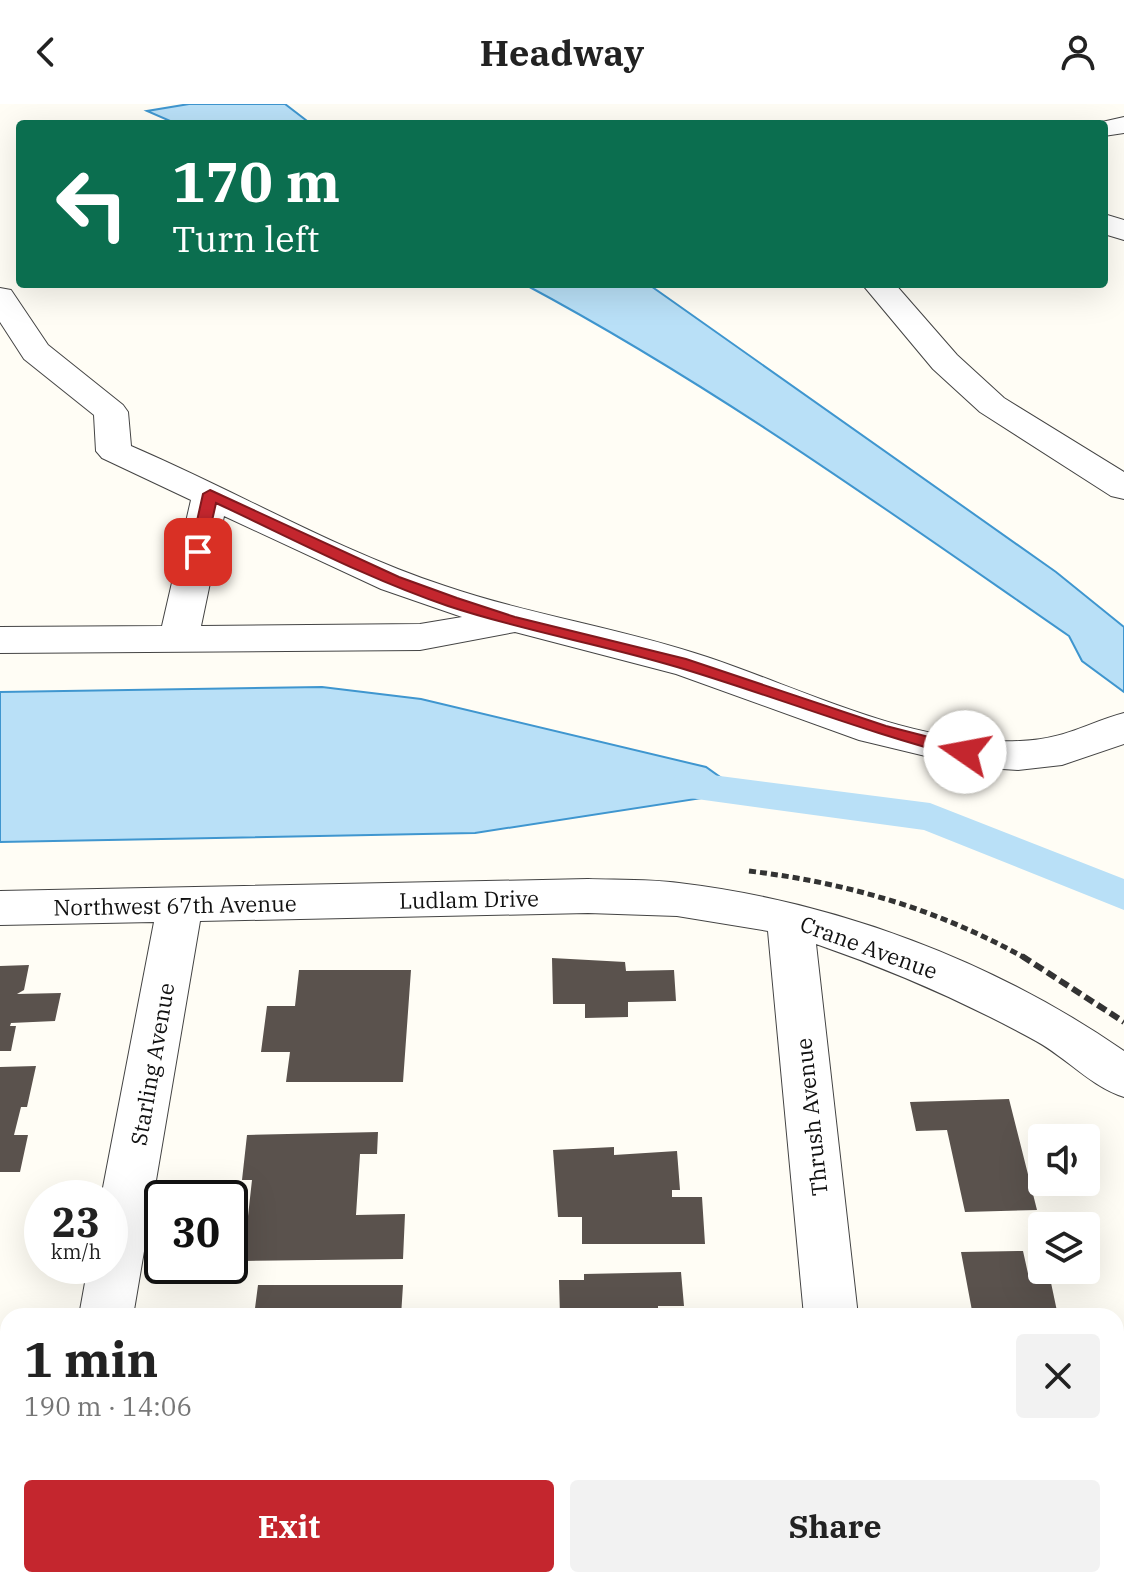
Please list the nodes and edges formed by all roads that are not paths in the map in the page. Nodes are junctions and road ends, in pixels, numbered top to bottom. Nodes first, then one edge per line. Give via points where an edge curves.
1 (881, 288) edge
2 (0, 297) edge
3 (1124, 488) edge
4 (210, 494) junction
5 (511, 621) junction
6 (179, 638) junction
7 (0, 640) edge
8 (1124, 727) edge
9 (588, 896) joint
10 (350, 902) joint
11 (180, 906) junction
12 (0, 908) edge
13 (790, 918) junction
14 (1124, 1077) edge
15 (107, 1308) edge
16 (830, 1308) edge

1 - 3 street via 945,362 992,405
2 - 4 street via 36,352 111,412 114,451
4 - 5 street via 393,580
4 - 6 street
5 - 6 street via 420,637
5 - 8 street via 680,663 860,724 965,752 1063,751
6 - 7 street
9 - 10 street, Ludlam Drive
9 - 13 street, Crane Avenue via 677,899
10 - 11 street, Northwest 67th Avenue
11 - 12 street, Northwest 67th Avenue
11 - 15 street, Starling Avenue
13 - 14 street, Crane Avenue via 921,962 1056,1029
13 - 16 street, Thrush Avenue

